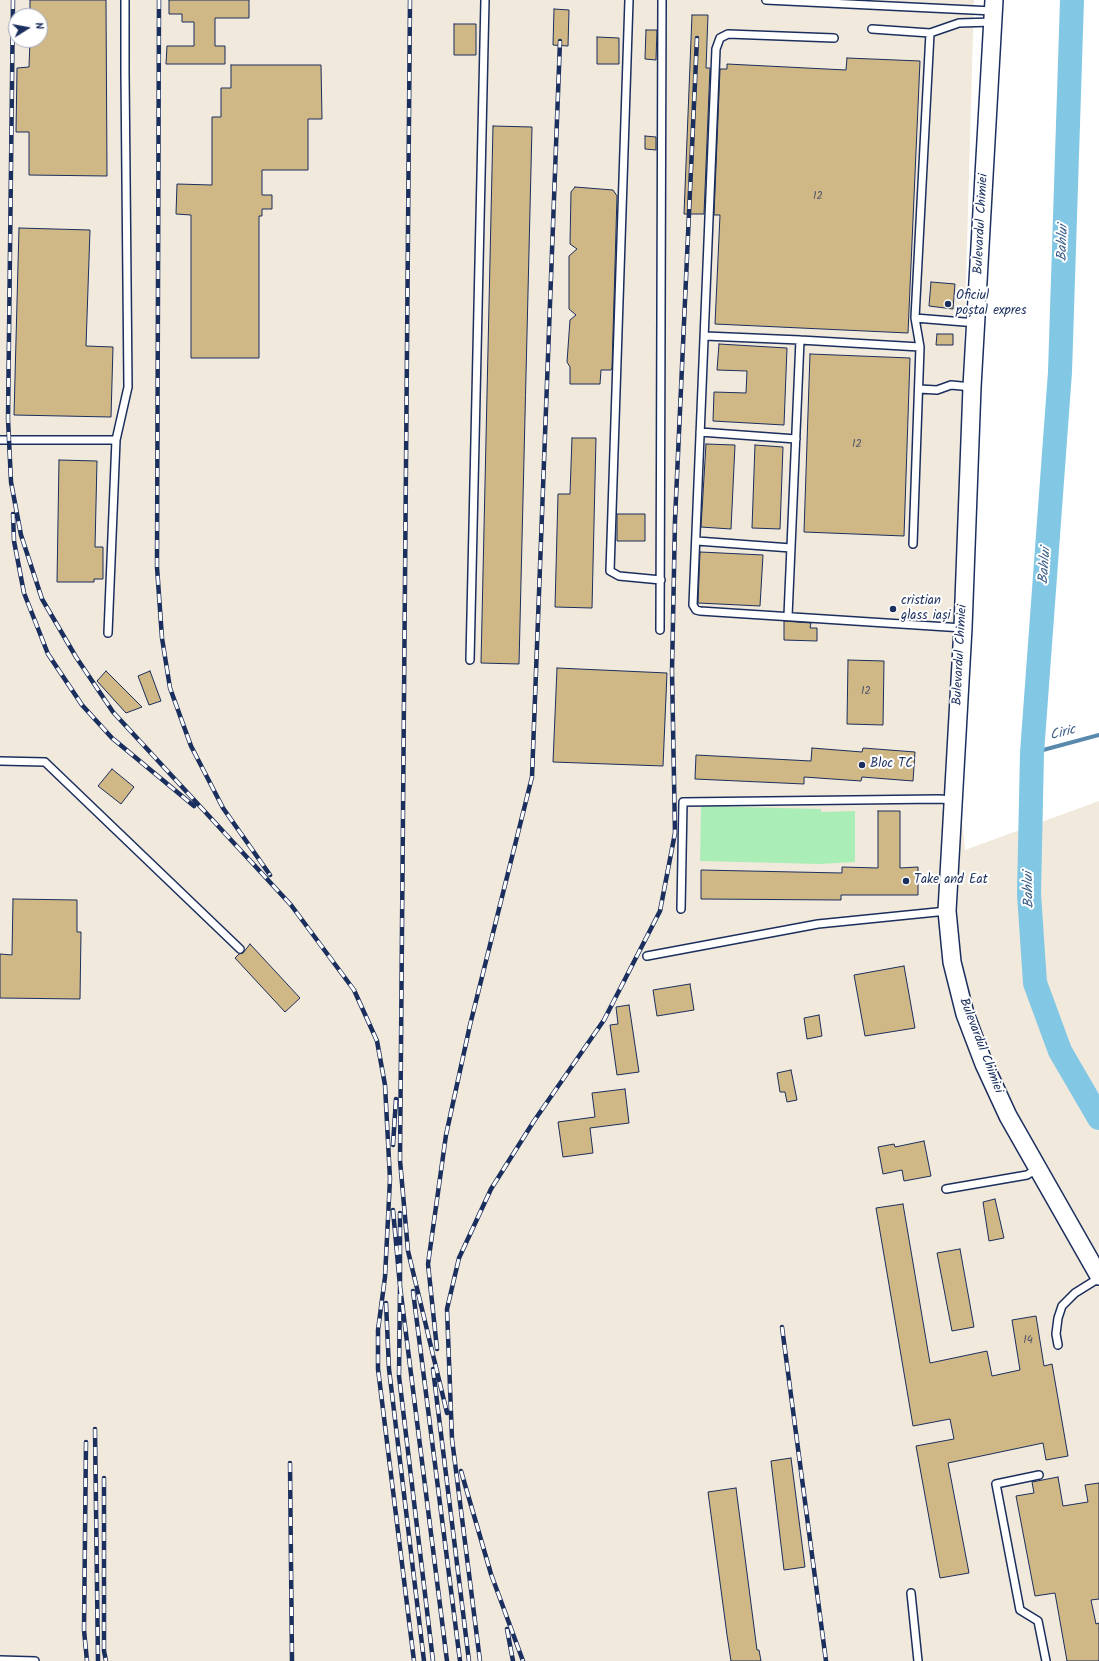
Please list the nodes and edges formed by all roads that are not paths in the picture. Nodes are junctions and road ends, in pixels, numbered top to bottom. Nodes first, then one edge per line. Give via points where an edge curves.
1 (125, 0) edge
2 (485, 0) edge
3 (629, 0) edge
4 (662, 0) edge
5 (766, 0) edge
6 (993, 11) edge
7 (872, 29) dead end
8 (930, 33) junction
9 (834, 38) dead end
10 (915, 318) junction
11 (977, 322) junction
12 (705, 336) junction
13 (800, 340) junction
14 (920, 348) junction
15 (972, 387) junction
16 (919, 389) junction
17 (700, 432) junction
18 (796, 439) junction
19 (0, 440) edge
20 (116, 440) junction
21 (697, 541) junction
22 (913, 544) dead end
23 (791, 548) junction
24 (661, 580) junction
25 (788, 616) junction
26 (963, 628) junction
27 (660, 630) dead end
28 (108, 633) dead end
29 (470, 660) dead end
30 (0, 761) edge
31 (954, 800) junction
32 (681, 909) dead end
33 (947, 911) junction
34 (240, 949) dead end
35 (647, 956) dead end
36 (1038, 1169) junction
37 (946, 1189) dead end
38 (1099, 1277) edge
39 (1058, 1345) dead end
40 (1039, 1475) dead end
41 (911, 1593) dead end
42 (0, 1660) edge
43 (35, 1661) edge
44 (918, 1661) edge
45 (1046, 1661) edge

1 - 20 lane via 128,387
2 - 29 lane
3 - 24 lane via 610,571 619,576
4 - 24 lane
5 - 6 lane
6 - 8 lane
6 - 11 street, Bulevardul Chimiei
7 - 8 lane
8 - 10 lane
9 - 12 lane via 728,34 720,38 716,49
10 - 11 lane
10 - 14 lane
11 - 15 street, Bulevardul Chimiei
12 - 13 lane
12 - 17 lane
13 - 14 lane
13 - 18 lane
14 - 16 lane
15 - 16 lane via 951,385 937,390
15 - 26 street, Bulevardul Chimiei
16 - 22 lane
17 - 18 lane
17 - 21 lane
18 - 23 lane
19 - 20 lane
20 - 28 lane
21 - 23 lane
21 - 25 lane via 693,605 696,610
23 - 25 lane
24 - 27 lane
25 - 26 lane
26 - 31 street, Bulevardul Chimiei
30 - 34 lane via 45,762
31 - 32 lane via 683,802
31 - 33 street, Bulevardul Chimiei
33 - 35 lane via 818,924
33 - 36 street, Bulevardul Chimiei via 952,962 965,1014 1008,1116
36 - 37 lane via 1027,1175
36 - 38 street, Bulevardul Chimiei
38 - 39 lane via 1075,1293 1062,1306 1056,1334
40 - 45 lane via 996,1484 1020,1610 1038,1622
41 - 44 lane
42 - 43 lane

